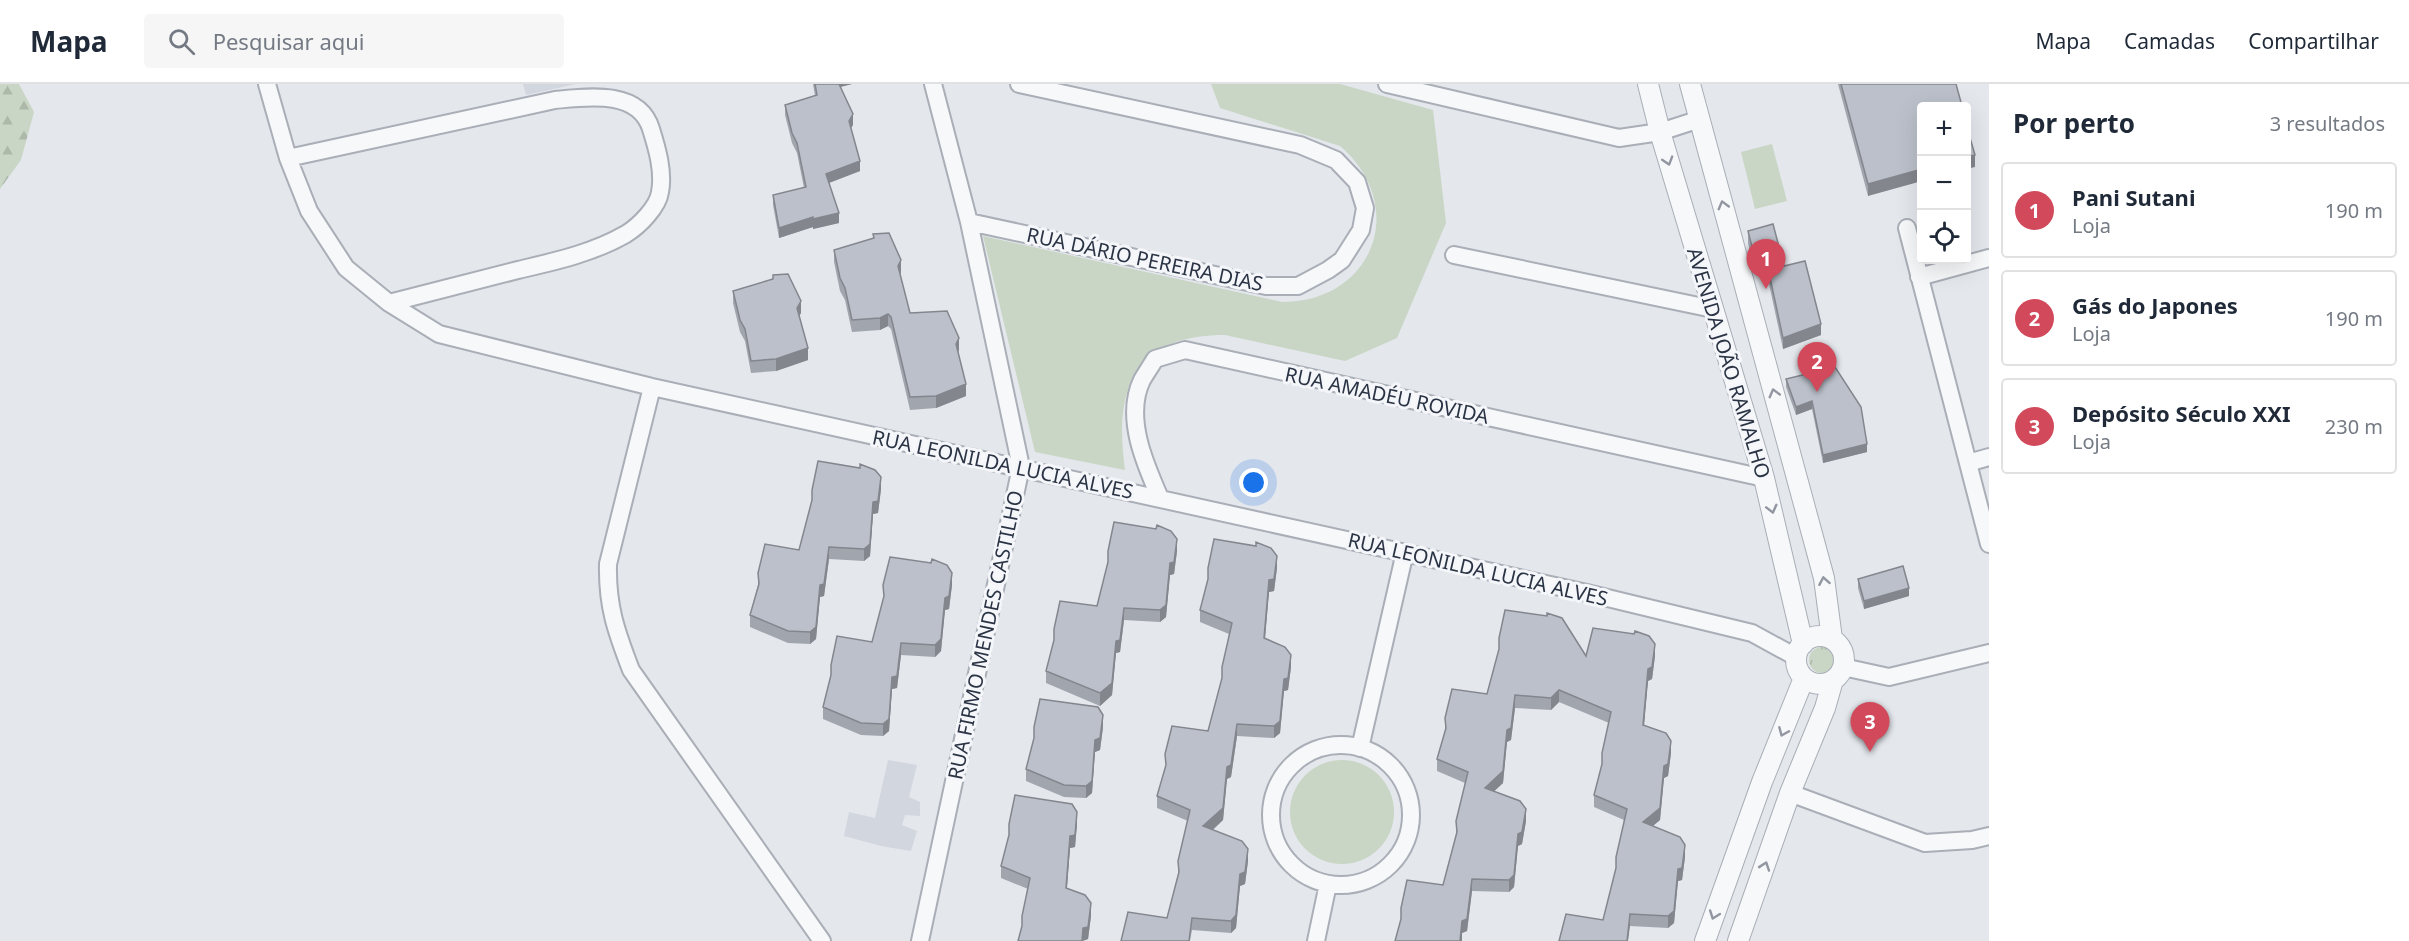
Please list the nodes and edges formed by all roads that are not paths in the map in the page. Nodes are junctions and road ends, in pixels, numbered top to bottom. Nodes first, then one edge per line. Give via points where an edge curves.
1 (267, 84) edge
2 (933, 84) edge
3 (1019, 84) edge
4 (1388, 84) edge
5 (1648, 84) edge
6 (1690, 84) edge
7 (1700, 118) junction
8 (1660, 132) junction
9 (288, 158) junction
10 (969, 222) junction
11 (1907, 228) dead end
12 (1454, 255) dead end
13 (1989, 258) edge
14 (1919, 277) junction
15 (390, 303) junction
16 (1713, 309) junction
17 (652, 387) junction
18 (1989, 457) edge
19 (1968, 463) junction
20 (1021, 467) junction
21 (1764, 478) junction
22 (1161, 498) junction
23 (1989, 544) edge
24 (1405, 552) junction
25 (1832, 639) junction
26 (1799, 651) junction
27 (1989, 653) edge
28 (1838, 673) junction
29 (1804, 678) junction
30 (1360, 748) junction
31 (1790, 793) junction
32 (1989, 836) edge
33 (1328, 884) junction
34 (822, 941) edge
35 (920, 941) edge
36 (1317, 941) edge
37 (1705, 941) edge
38 (1738, 941) edge

1 - 9 street, RUA LEONILDA LUCIA ALVES
2 - 10 street, RUA FIRMO MENDES CASTILHO
3 - 10 street, RUA DÁRIO PEREIRA DIAS via 1300,145 1336,160 1357,182 1365,208 1361,230 1342,260 1328,270 1298,286 1266,286
4 - 8 street via 1619,138
5 - 8 street, AVENIDA JOÃO RAMALHO
6 - 7 street, AVENIDA JOÃO RAMALHO
7 - 8 street
25 -> 7 street, AVENIDA JOÃO RAMALHO via 1824,578
8 -> 16 street, AVENIDA JOÃO RAMALHO
9 - 15 street, RUA LEONILDA LUCIA ALVES via 309,211 346,268
9 - 15 street via 555,100 589,97 614,98 639,110 651,126 661,170 660,194 649,214 628,233 587,253
10 - 20 street, RUA FIRMO MENDES CASTILHO
11 - 14 street
12 - 16 street
13 - 14 street
14 - 19 street
15 - 17 street, RUA LEONILDA LUCIA ALVES via 439,334
16 - 21 street, AVENIDA JOÃO RAMALHO
17 - 20 street, RUA LEONILDA LUCIA ALVES
17 - 34 street via 608,564 614,624 631,670
18 - 19 street
19 - 23 street
20 - 22 street, RUA LEONILDA LUCIA ALVES
20 - 35 street, RUA FIRMO MENDES CASTILHO
21 - 22 street, RUA AMADÉU ROVIDA via 1185,350 1155,359 1141,382 1135,411 1138,441
21 -> 26 street, AVENIDA JOÃO RAMALHO
22 - 24 street, RUA LEONILDA LUCIA ALVES
24 - 26 street, RUA LEONILDA LUCIA ALVES via 1752,633
24 - 30 street
25 - 26 street via 1817,636
25 - 28 street via 1842,651
26 - 29 street via 1798,668
27 - 28 street via 1889,677
28 - 29 street via 1818,683
28 - 31 street
29 -> 37 street
30 - 33 street via 1382,758 1398,774 1409,796 1411,819 1406,842 1393,862 1374,877 1352,884
30 - 33 street via 1335,745 1311,752 1290,767 1276,788 1270,812 1274,837 1286,859 1304,875
31 - 32 street via 1925,843
38 -> 31 street
33 - 36 street

